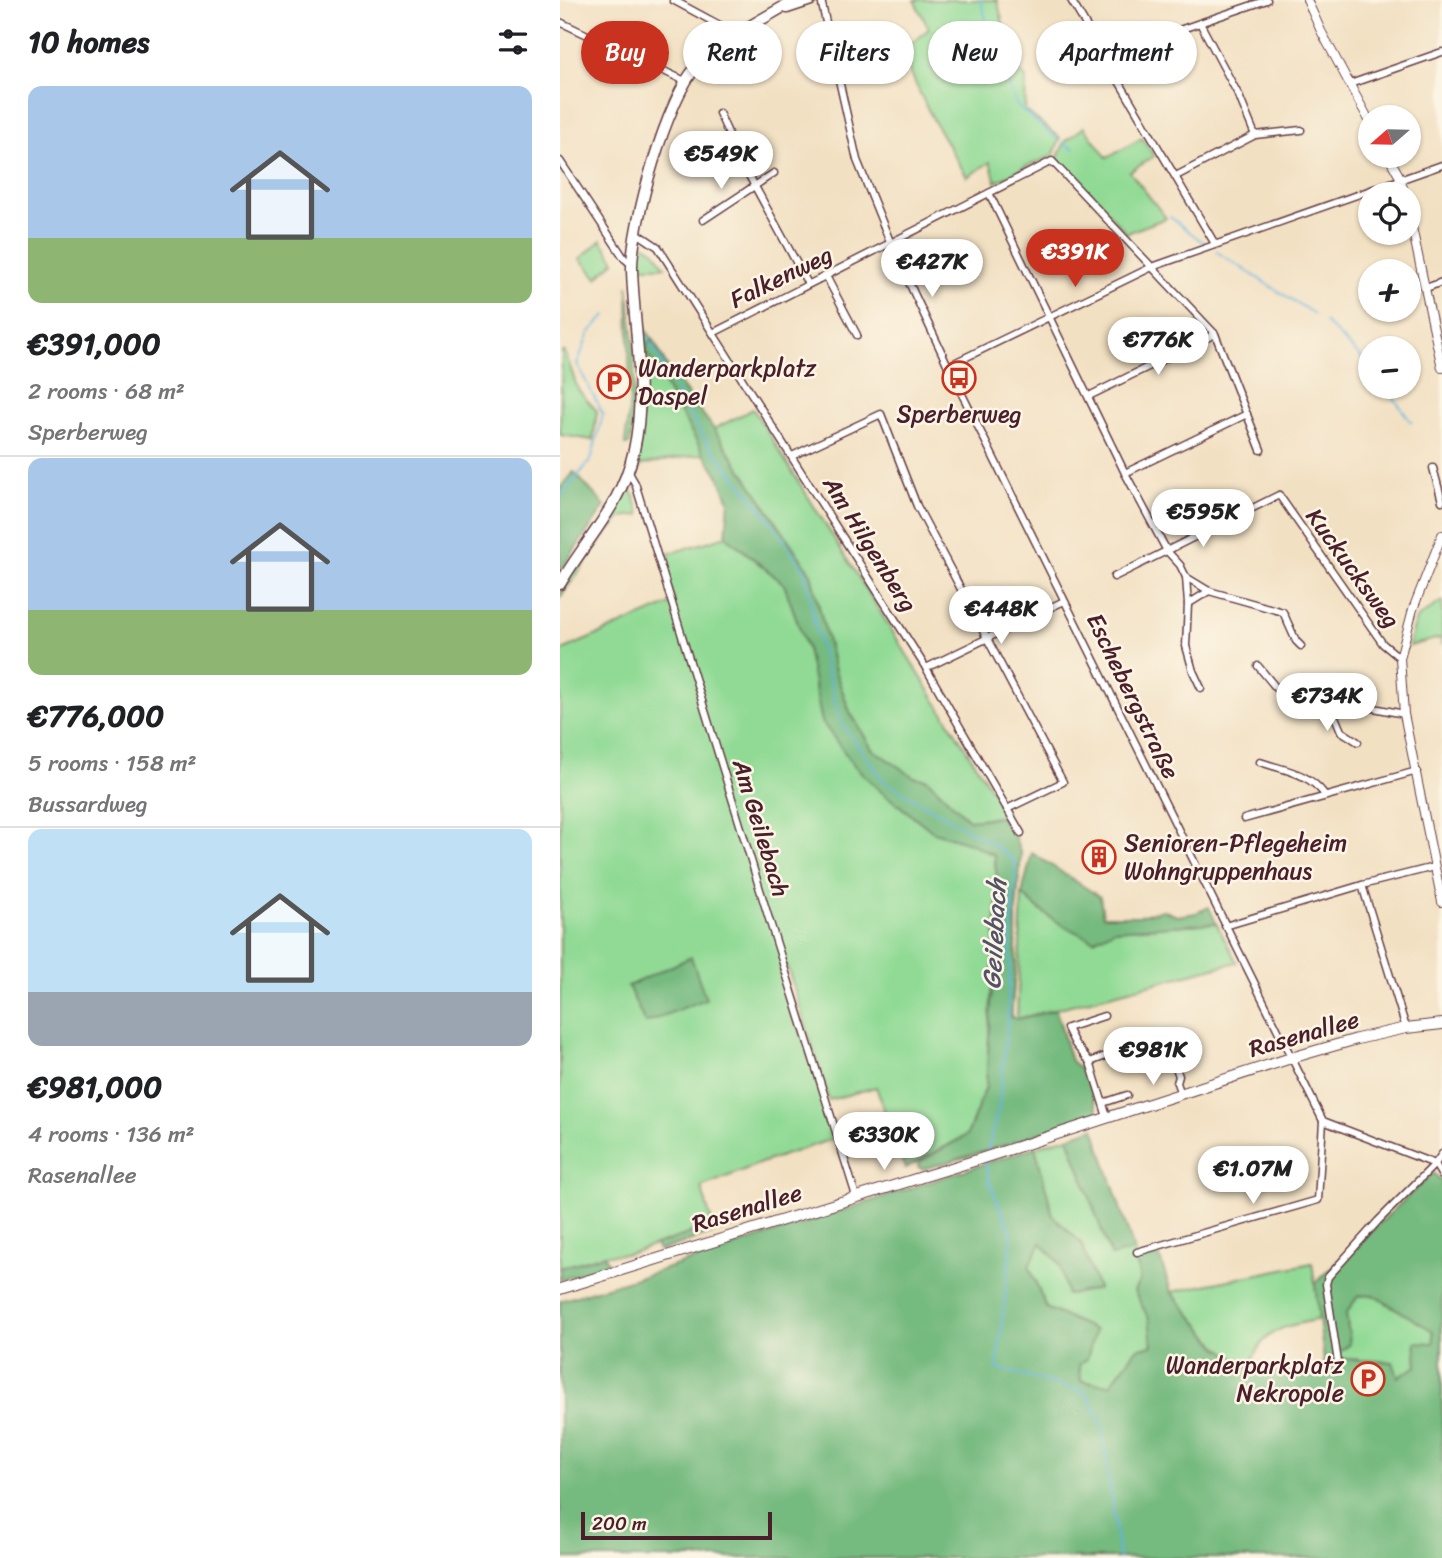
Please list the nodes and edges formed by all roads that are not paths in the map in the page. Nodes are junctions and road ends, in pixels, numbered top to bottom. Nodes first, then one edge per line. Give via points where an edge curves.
1 (673, 0) edge
2 (795, 0) edge
3 (811, 0) edge
4 (821, 0) edge
5 (1071, 0) edge
6 (1267, 0) edge
7 (1307, 0) edge
8 (684, 3) edge
9 (775, 12) junction
10 (714, 21) edge
11 (759, 21) edge
12 (1083, 21) edge
13 (560, 22) edge
14 (1200, 23) junction
15 (1197, 24) edge
16 (1442, 52) edge
17 (683, 79) edge
18 (684, 84) edge
19 (1120, 84) edge
20 (1350, 84) junction
21 (1361, 105) edge
22 (719, 113) dead end
23 (1301, 130) dead end
24 (1255, 135) junction
25 (560, 161) edge
26 (1442, 165) edge
27 (1395, 168) edge
28 (774, 173) dead end
29 (1176, 177) junction
30 (1401, 179) junction
31 (1402, 182) edge
32 (754, 185) junction
33 (989, 193) junction
34 (703, 220) dead end
35 (636, 232) junction
36 (891, 244) junction
37 (1215, 244) junction
38 (1416, 245) edge
39 (632, 265) junction
40 (1152, 267) junction
41 (826, 276) junction
42 (1442, 282) edge
43 (808, 284) junction
44 (1426, 288) junction
45 (1049, 317) junction
46 (713, 332) junction
47 (1215, 334) junction
48 (856, 335) dead end
49 (948, 366) junction
50 (1442, 368) edge
51 (1089, 396) junction
52 (1247, 414) junction
53 (1261, 450) dead end
54 (792, 456) junction
55 (1433, 468) dead end
56 (628, 471) junction
57 (1125, 473) junction
58 (1442, 501) edge
59 (1442, 535) edge
60 (1167, 551) junction
61 (1114, 577) dead end
62 (1186, 577) junction
63 (560, 584) edge
64 (1209, 591) junction
65 (1064, 601) junction
66 (1188, 604) junction
67 (987, 638) junction
68 (1301, 646) dead end
69 (1401, 658) junction
70 (1258, 666) dead end
71 (926, 668) junction
72 (1201, 688) dead end
73 (1328, 700) junction
74 (1404, 714) junction
75 (1358, 742) dead end
76 (1260, 762) dead end
77 (1417, 771) junction
78 (1325, 795) junction
79 (1007, 809) junction
80 (1244, 819) dead end
81 (1021, 833) dead end
82 (1434, 867) junction
83 (1362, 885) junction
84 (1442, 902) edge
85 (1225, 926) junction
86 (1104, 1016) dead end
87 (1442, 1024) edge
88 (1406, 1028) junction
89 (1173, 1035) dead end
90 (1116, 1052) dead end
91 (1291, 1058) junction
92 (1090, 1062) junction
93 (1181, 1094) junction
94 (1127, 1095) dead end
95 (1103, 1103) junction
96 (1107, 1117) junction
97 (1322, 1121) junction
98 (1442, 1154) edge
99 (1434, 1164) junction
100 (1442, 1176) edge
101 (856, 1196) junction
102 (1137, 1252) dead end
103 (560, 1289) edge
104 (1338, 1362) dead end

1 - 8 street
2 - 9 main road
3 - 9 main road
4 - 36 street, Eschebergstraße via 857,160
5 - 12 street
6 - 14 street
7 - 20 street
8 - 10 street
9 - 11 main road
13 - 17 street
14 - 15 street
14 - 24 street
16 - 20 street
18 - 35 main road via 649,177
19 - 29 street
20 - 21 street
22 - 32 street
23 - 24 street
24 - 29 street
25 - 39 street
26 - 30 street
27 - 30 street
28 - 32 street
29 - 37 street
30 - 31 street
30 - 37 street
32 - 34 street
32 - 43 street
33 - 36 street, Falkenweg
33 - 40 street, Falkenweg via 1052,161
33 - 45 street
35 - 39 main road
35 - 46 street, Am Hilgenberg via 658,247
36 - 41 street, Falkenweg
36 - 49 street, Eschebergstraße
37 - 40 street
38 - 44 street
39 - 56 main road via 638,429
40 - 45 street
40 - 47 street
41 - 43 street, Falkenweg
41 - 48 street
42 - 44 street
43 - 46 street, Falkenweg
44 - 50 street
45 - 49 street
45 - 51 street
46 - 54 street, Am Hilgenberg
47 - 51 street
47 - 52 street
49 - 65 street, Eschebergstraße
51 - 57 street
52 - 53 street
52 - 57 street
54 - 67 street, Am Hilgenberg via 881,414 917,506
54 - 71 street, Am Hilgenberg
55 - 58 street
56 - 63 main road via 604,521
56 - 101 street, Am Geilebach
57 - 60 street
59 - 69 street via 1412,609
60 - 61 street
60 - 62 street
60 - 69 street, Kuckucksweg via 1279,495 1382,643
62 - 64 street
62 - 66 street
64 - 66 street
64 - 68 street via 1283,612
65 - 67 street
65 - 85 street, Eschebergstraße
66 - 72 street via 1186,646
67 - 71 street
67 - 79 street via 1063,782
69 - 74 street
70 - 73 street via 1286,696
71 - 79 street, Am Hilgenberg
73 - 74 street
73 - 75 street via 1341,731
74 - 77 street
76 - 78 street via 1299,772 1317,783
77 - 78 street
77 - 82 street via 1429,816
78 - 80 street
79 - 81 street, Am Hilgenberg
82 - 83 street
82 - 84 street
83 - 85 street
83 - 88 street
85 - 91 street, Eschebergstraße
86 - 92 street via 1067,1028
87 - 88 main road, Rasenallee
88 - 91 main road, Rasenallee
89 - 93 street via 1165,1038
90 - 92 street
91 - 93 main road, Rasenallee
91 - 97 street, Eschebergstraße
92 - 95 street
93 - 96 main road, Rasenallee
94 - 95 street
95 - 96 street
96 - 101 main road, Rasenallee
97 - 99 street
97 - 102 street via 1318,1200
98 - 99 street
99 - 100 street
99 - 104 street via 1328,1277
101 - 103 main road, Rasenallee

